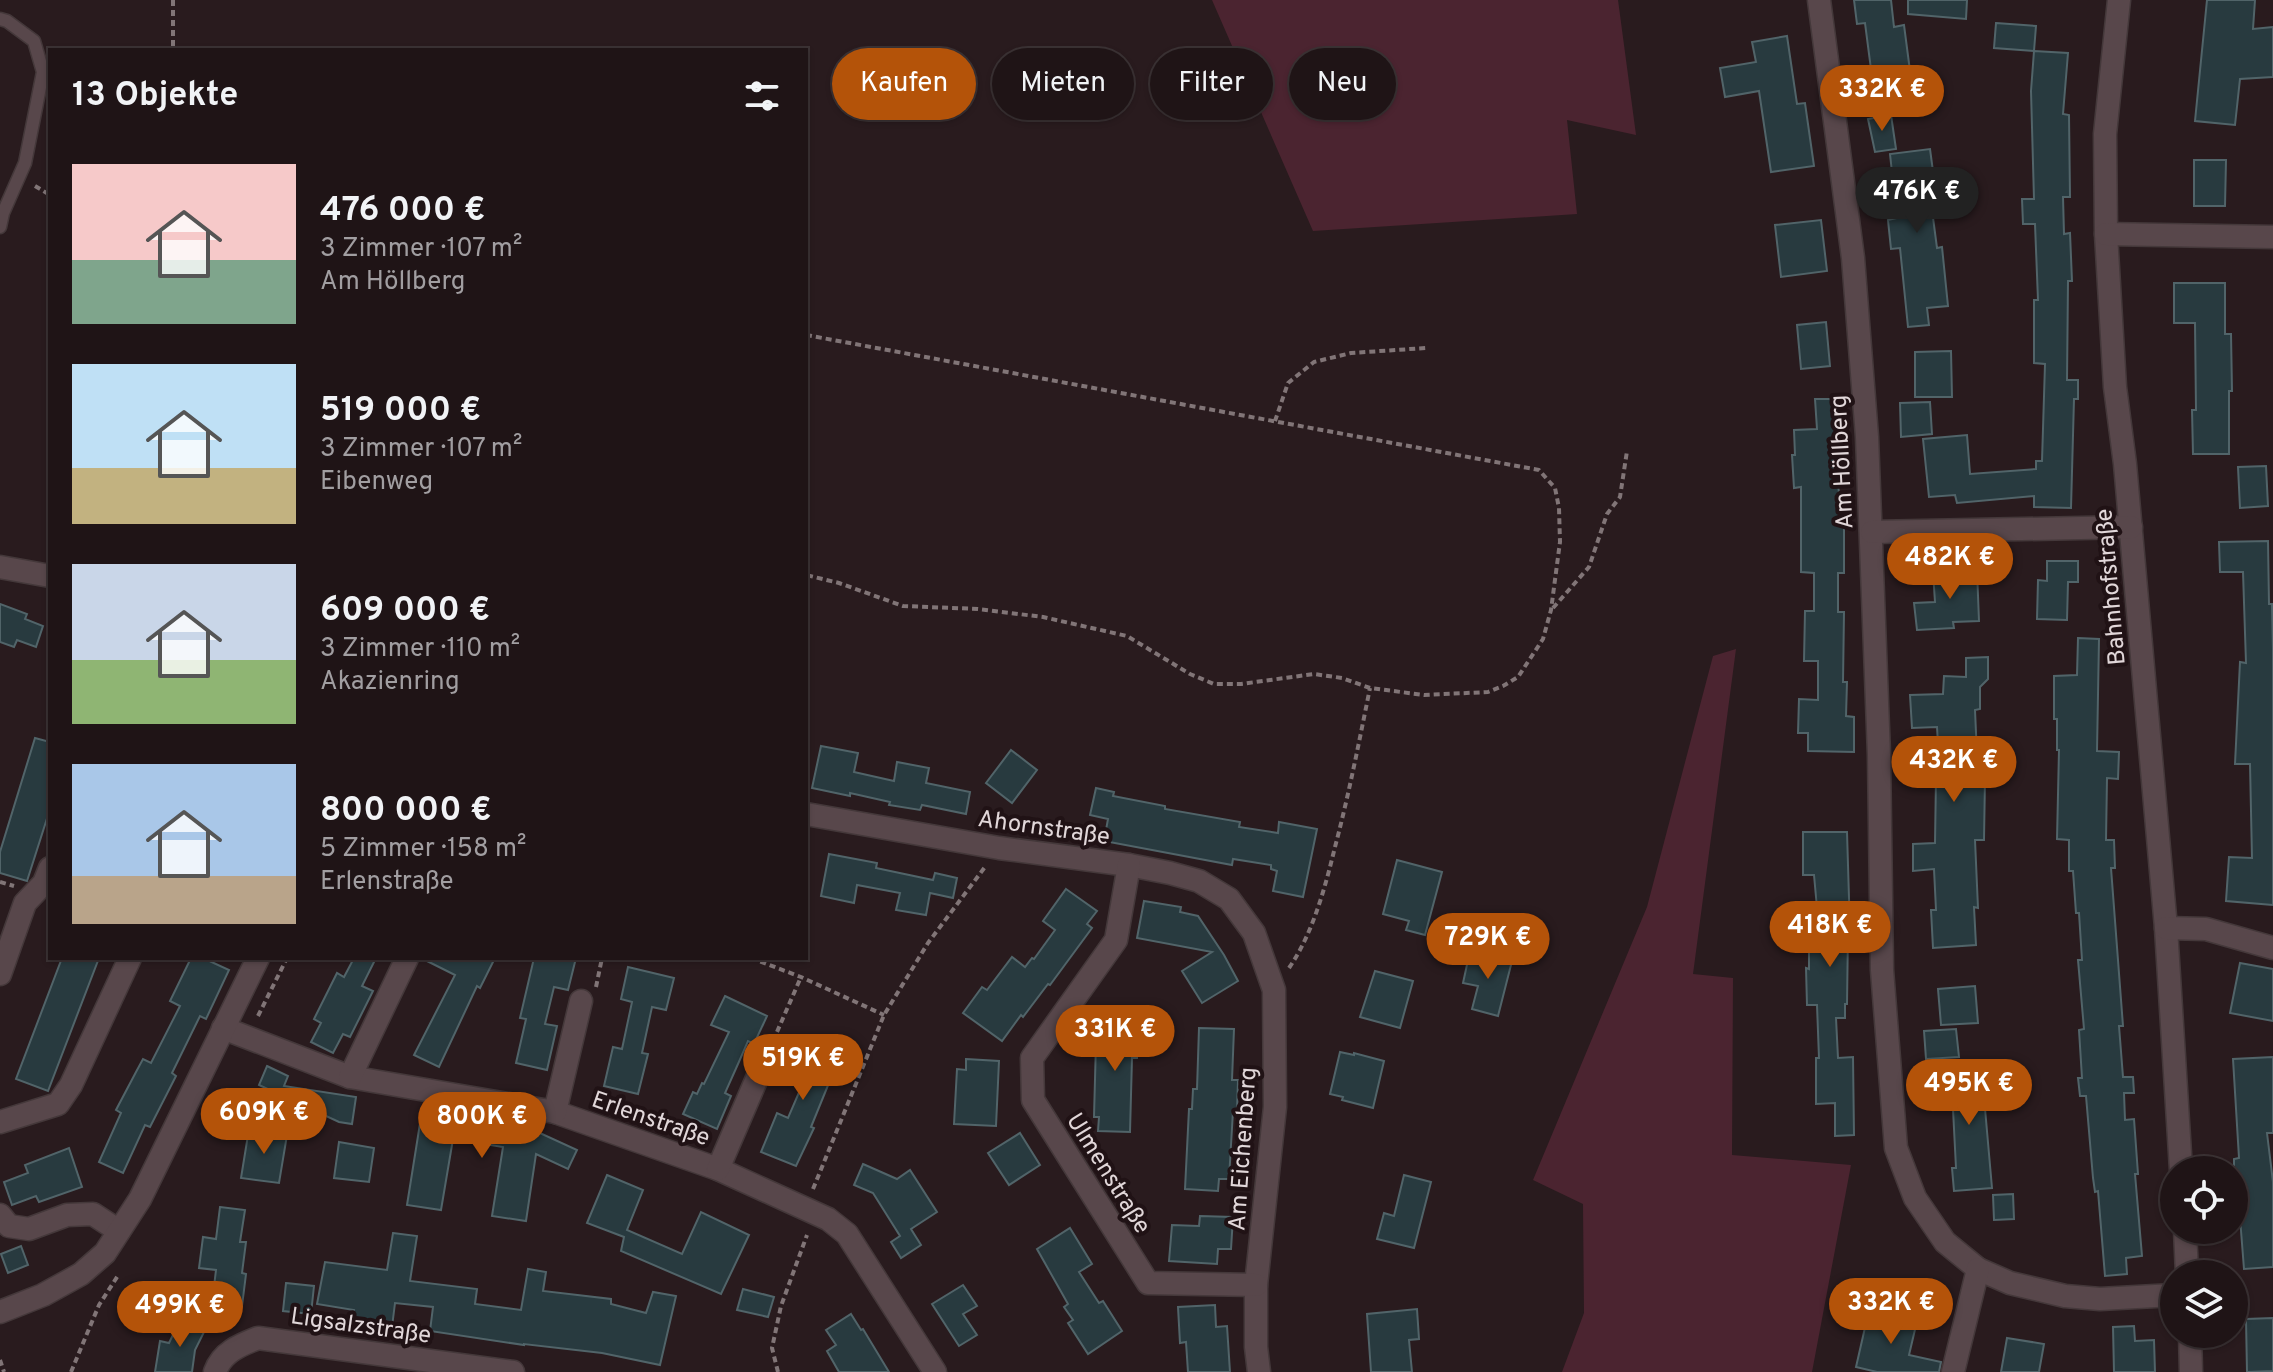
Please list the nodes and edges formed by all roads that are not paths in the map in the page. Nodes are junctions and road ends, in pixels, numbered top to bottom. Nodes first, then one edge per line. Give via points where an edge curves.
1 (1819, 0) edge
2 (2119, 0) edge
3 (0, 19) edge
4 (0, 227) edge
5 (2106, 234) junction
6 (2273, 237) edge
7 (2131, 527) junction
8 (1872, 532) junction
9 (0, 567) edge
10 (48, 576) edge
11 (808, 814) edge
12 (1129, 865) junction
13 (48, 873) edge
14 (2166, 928) junction
15 (1254, 933) joint
16 (2273, 948) edge
17 (129, 960) edge
18 (257, 960) edge
19 (406, 960) edge
20 (0, 974) edge
21 (581, 1001) dead end
22 (223, 1028) junction
23 (764, 1062) road end
24 (350, 1077) junction
25 (555, 1112) junction
26 (0, 1122) edge
27 (2180, 1156) edge
28 (718, 1169) junction
29 (0, 1215) edge
30 (119, 1231) junction
31 (1978, 1269) junction
32 (1256, 1285) junction
33 (2160, 1296) edge
34 (0, 1312) edge
35 (2190, 1348) edge
36 (215, 1372) edge
37 (513, 1372) edge
38 (935, 1372) edge
39 (1259, 1372) edge
40 (1953, 1372) edge
41 (2191, 1372) edge

1 - 8 street, Am Höllberg via 1853,258
2 - 5 street, Bahnhofstraße via 2105,134
3 - 4 lane via 34,41 43,72 25,163
5 - 6 street
5 - 7 street, Bahnhofstraße via 2115,387
7 - 8 street
7 - 14 street, Bahnhofstraße
8 - 31 street, Am Höllberg via 1882,970 1896,1148 1915,1198 1945,1242
9 - 10 street
11 - 12 street, Ahornstraße
12 - 15 street, Ahornstraße via 1199,881 1229,899
12 - 32 street, Ulmenstraße via 1116,940 1032,1058 1033,1100 1148,1283
13 - 20 street via 25,903
14 - 16 street via 2206,929
14 - 27 street, Bahnhofstraße
15 - 32 street, Am Eichenberg via 1274,990 1275,1107
17 - 26 street via 58,1104
18 - 22 street
19 - 24 street
21 - 25 street
22 - 24 street, Erlenstraße
22 - 30 street via 140,1199
23 - 28 street
24 - 25 street, Erlenstraße
25 - 28 street, Erlenstraße
28 - 38 street, Erlenstraße via 828,1219 847,1234
29 - 30 street via 9,1226 29,1229 67,1215 93,1214
30 - 34 street via 105,1253 81,1274
31 - 33 street, Am Höllberg via 2065,1296
31 - 40 street
32 - 39 street, Am Eichenberg
35 - 41 street
36 - 37 street, Ligsalzstraße via 235,1346 258,1338

